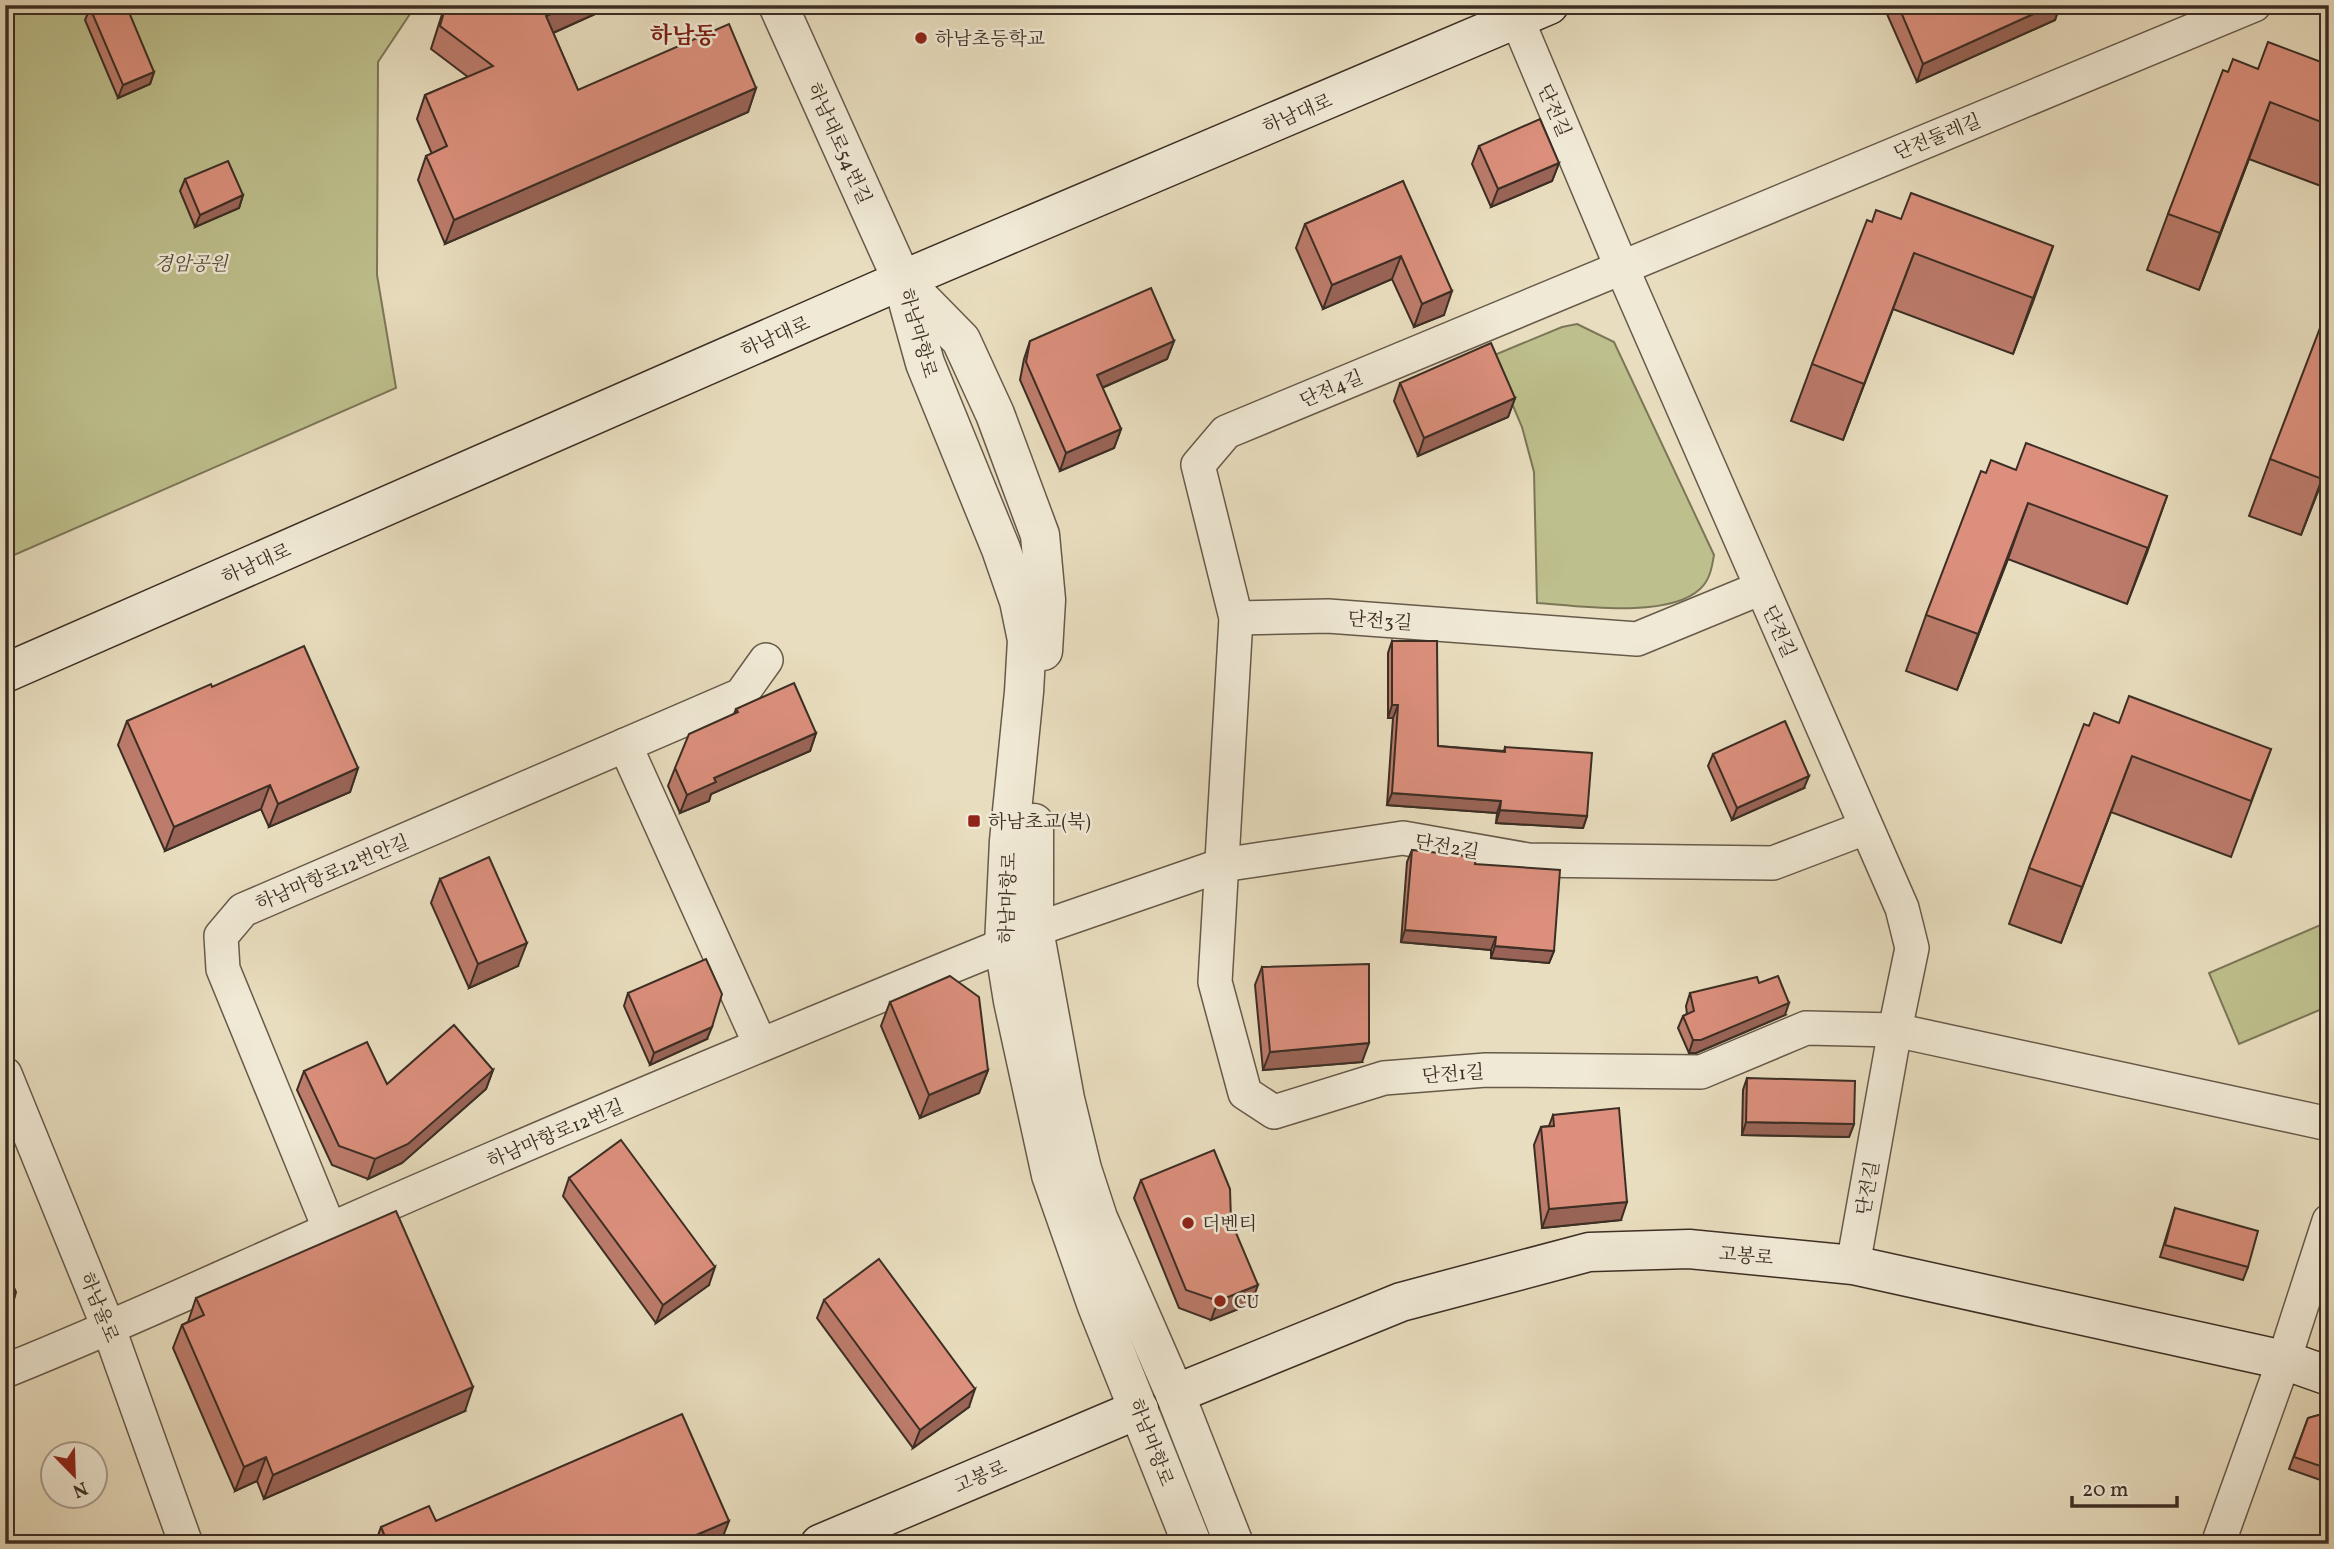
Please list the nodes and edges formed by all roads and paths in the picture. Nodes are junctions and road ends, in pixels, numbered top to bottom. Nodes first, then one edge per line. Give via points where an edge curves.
1 (778, 5) edge
2 (2253, 5) edge
3 (1533, 12) edge
4 (1621, 266) junction
5 (902, 280) junction
6 (1761, 588) junction
7 (1236, 618) junction
8 (766, 660) dead end
9 (5, 673) edge
10 (625, 745) junction
11 (1865, 828) junction
12 (1222, 865) junction
13 (1019, 937) junction
14 (1895, 1030) junction
15 (760, 1044) junction
16 (5, 1074) edge
17 (2329, 1124) edge
18 (2329, 1221) edge
19 (330, 1230) junction
20 (1853, 1265) junction
21 (109, 1329) junction
22 (2284, 1360) junction
23 (5, 1371) edge
24 (2329, 1376) edge
25 (1175, 1394) junction
26 (1139, 1409) junction
27 (186, 1544) edge
28 (820, 1544) edge
29 (1192, 1544) edge
30 (1234, 1544) edge
31 (2218, 1544) edge

1 - 5 main road, 하남대로54번길
2 - 4 street, 단전둘레길
3 - 4 street, 단전길
3 - 5 main road, 하남대로
4 - 6 street, 단전길
4 - 7 street, 단전4길 via 1226,432 1198,466
5 - 9 main road, 하남대로
5 - 13 main road, 하남마항로 via 925,363 1001,549 1027,640 1009,841
6 - 7 street, 단전3길 via 1637,639 1328,616
6 - 11 street, 단전길
7 - 12 street
8 - 10 street, 하남마항로12번안길 via 741,695
10 - 15 street
10 - 19 street, 하남마항로12번안길 via 243,910 221,936 223,969
11 - 12 street, 단전2길 via 1773,863 1528,860 1403,838
11 - 14 street, 단전길 via 1902,908 1912,948
12 - 13 street, 단전2길
12 - 14 street, 단전1길 via 1215,982 1245,1093 1274,1112 1384,1078 1486,1070 1701,1072 1807,1028
13 - 15 street, 하남마항로12번길
13 - 25 main road, 하남마항로 via 1098,1218
13 - 26 main road, 하남마항로 via 1013,1002 1051,1175
14 - 17 street
14 - 20 street, 단전길
15 - 19 street, 하남마항로12번길
16 - 21 street, 하남울로
18 - 22 street
19 - 21 street, 하남마항로12번길
20 - 22 main road, 고봉로
20 - 25 main road, 고봉로 via 1689,1249 1589,1252 1401,1302
21 - 23 street, 하남마항로12번길
21 - 27 street, 하남울로
22 - 24 main road, 고봉로
22 - 31 street
25 - 26 street
25 - 30 main road, 하남마항로
26 - 28 main road, 고봉로
26 - 29 main road, 하남마항로

